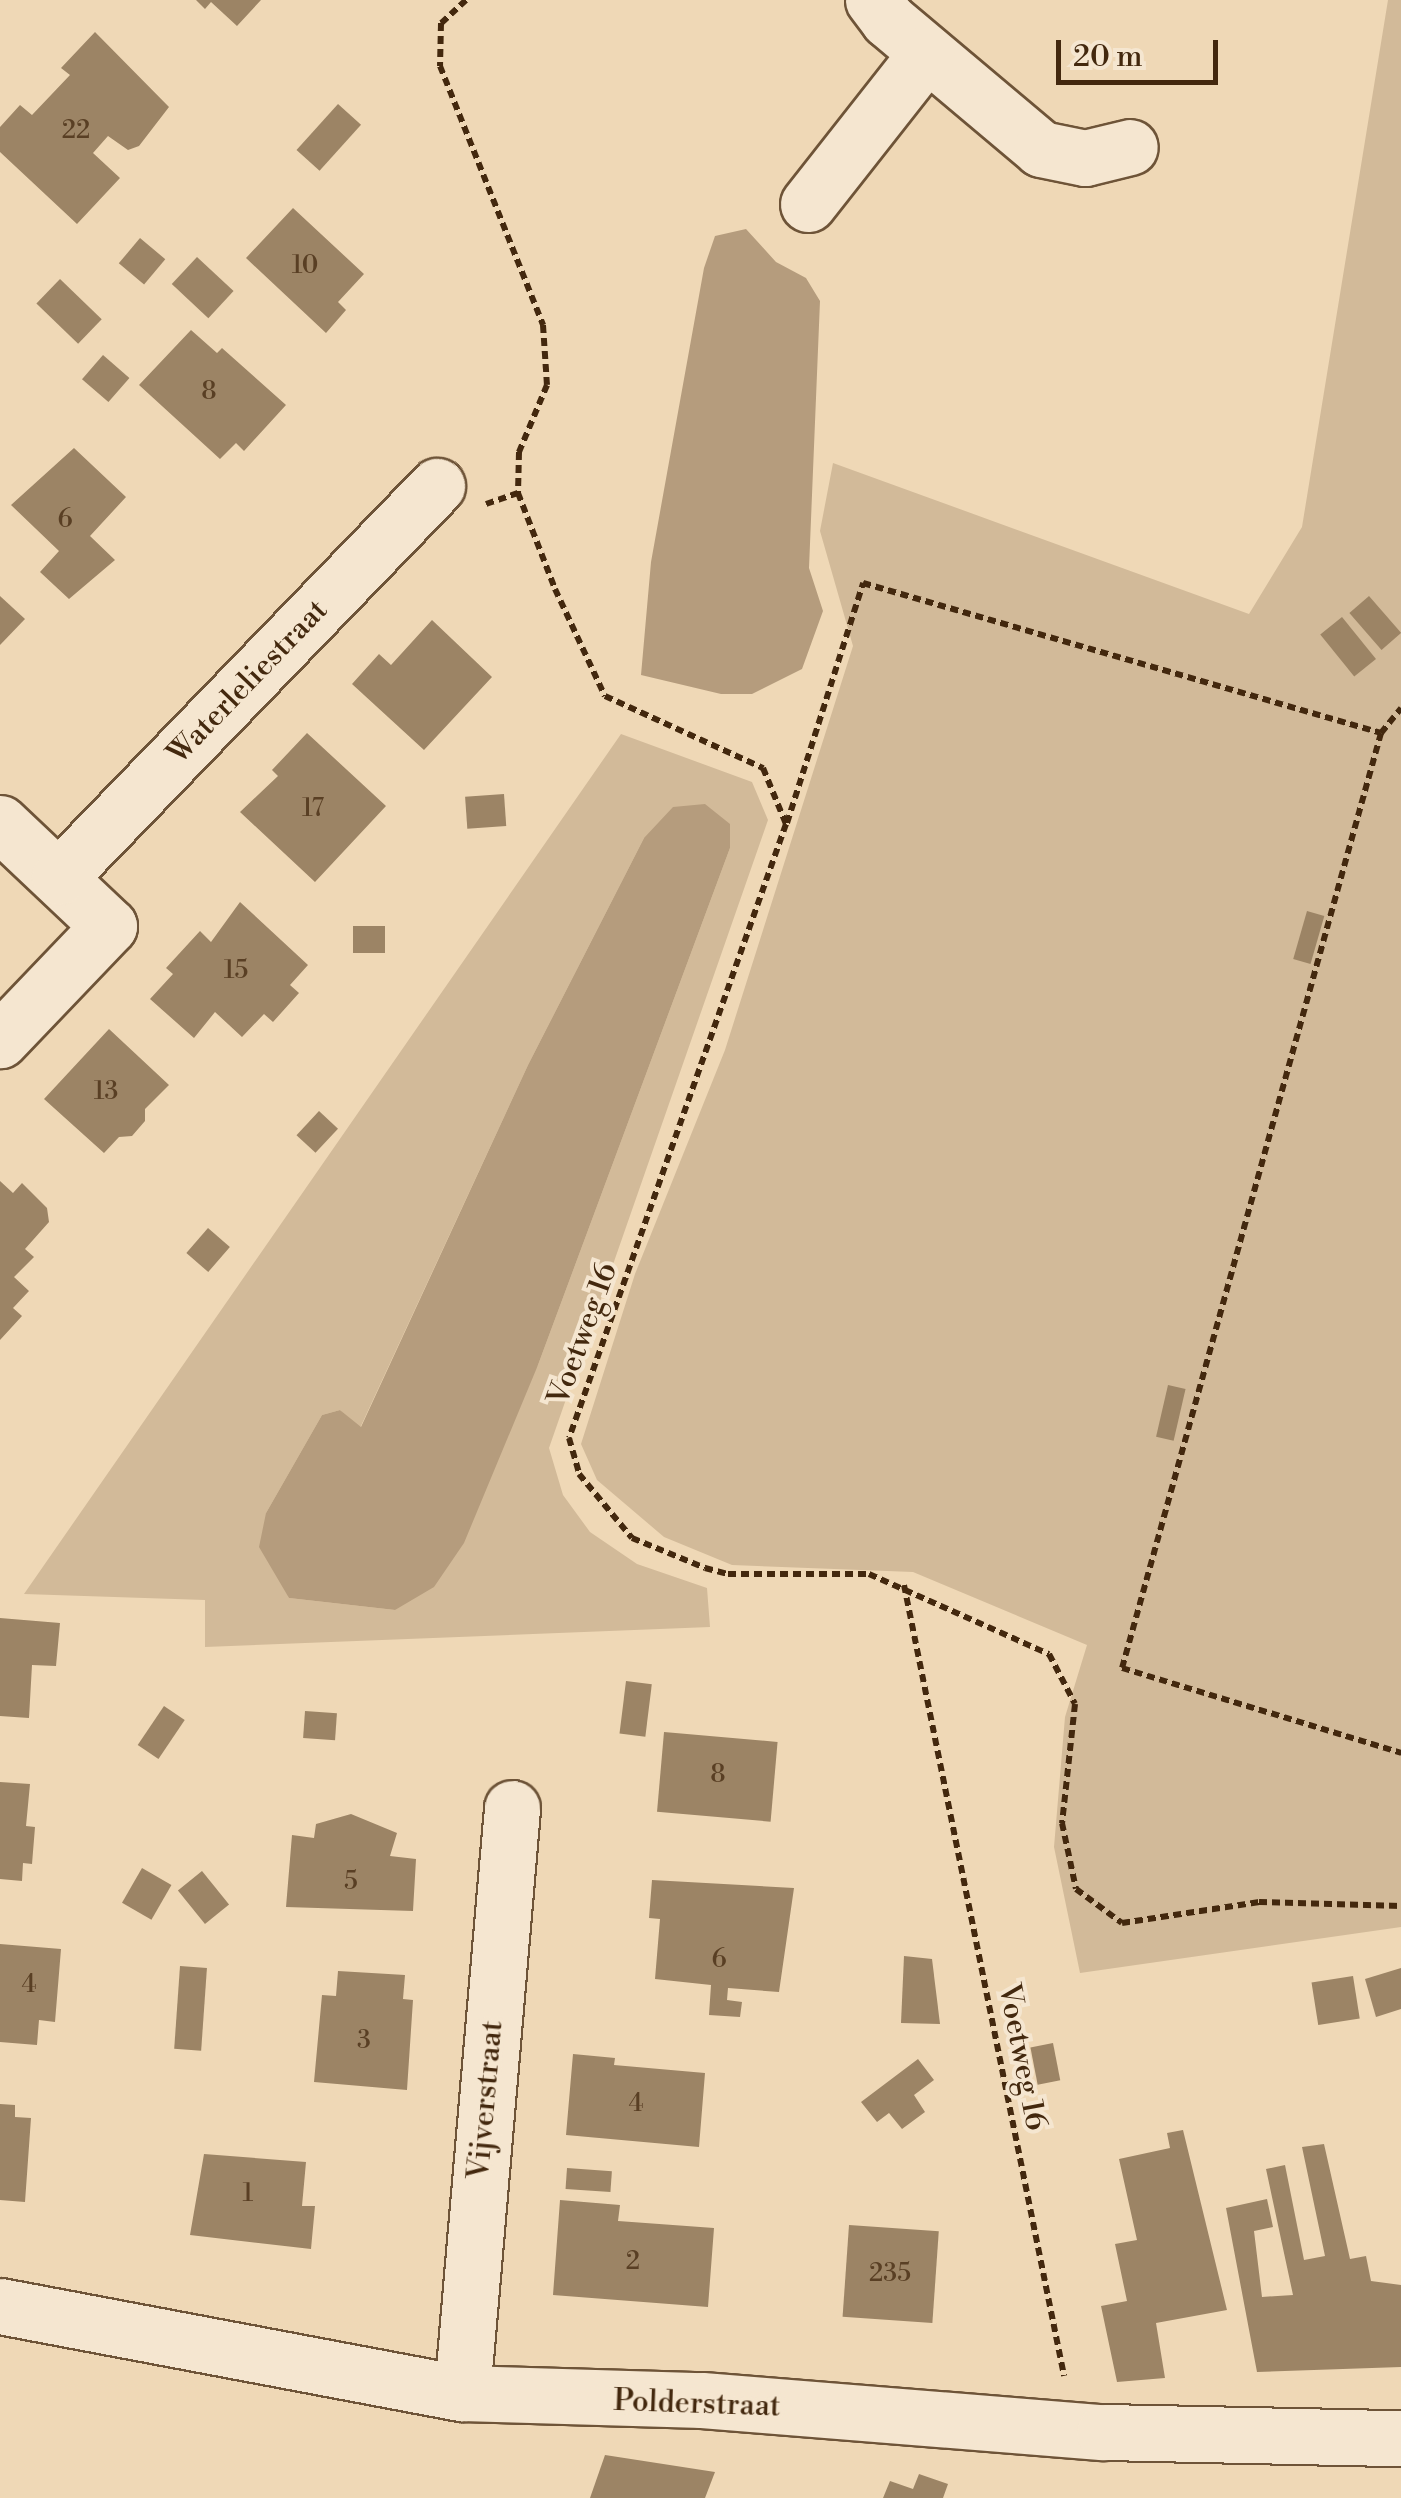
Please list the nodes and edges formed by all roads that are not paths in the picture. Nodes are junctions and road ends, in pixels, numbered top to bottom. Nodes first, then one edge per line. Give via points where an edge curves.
1 (873, 0) edge
2 (927, 53) junction
3 (1130, 147) dead end
4 (808, 204) dead end
5 (437, 486) dead end
6 (0, 822) edge
7 (58, 878) junction
8 (0, 1040) edge
9 (512, 1808) dead end
10 (0, 2306) edge
11 (462, 2393) junction
12 (1401, 2438) edge

1 - 2 street
2 - 3 street via 1041,149 1084,158
2 - 4 street
5 - 7 street, Waterleliestraat
6 - 7 street
7 - 8 street via 109,926
9 - 11 street, Vijverstraat
10 - 11 street, Polderstraat
11 - 12 street, Polderstraat via 702,2400 1075,2430

